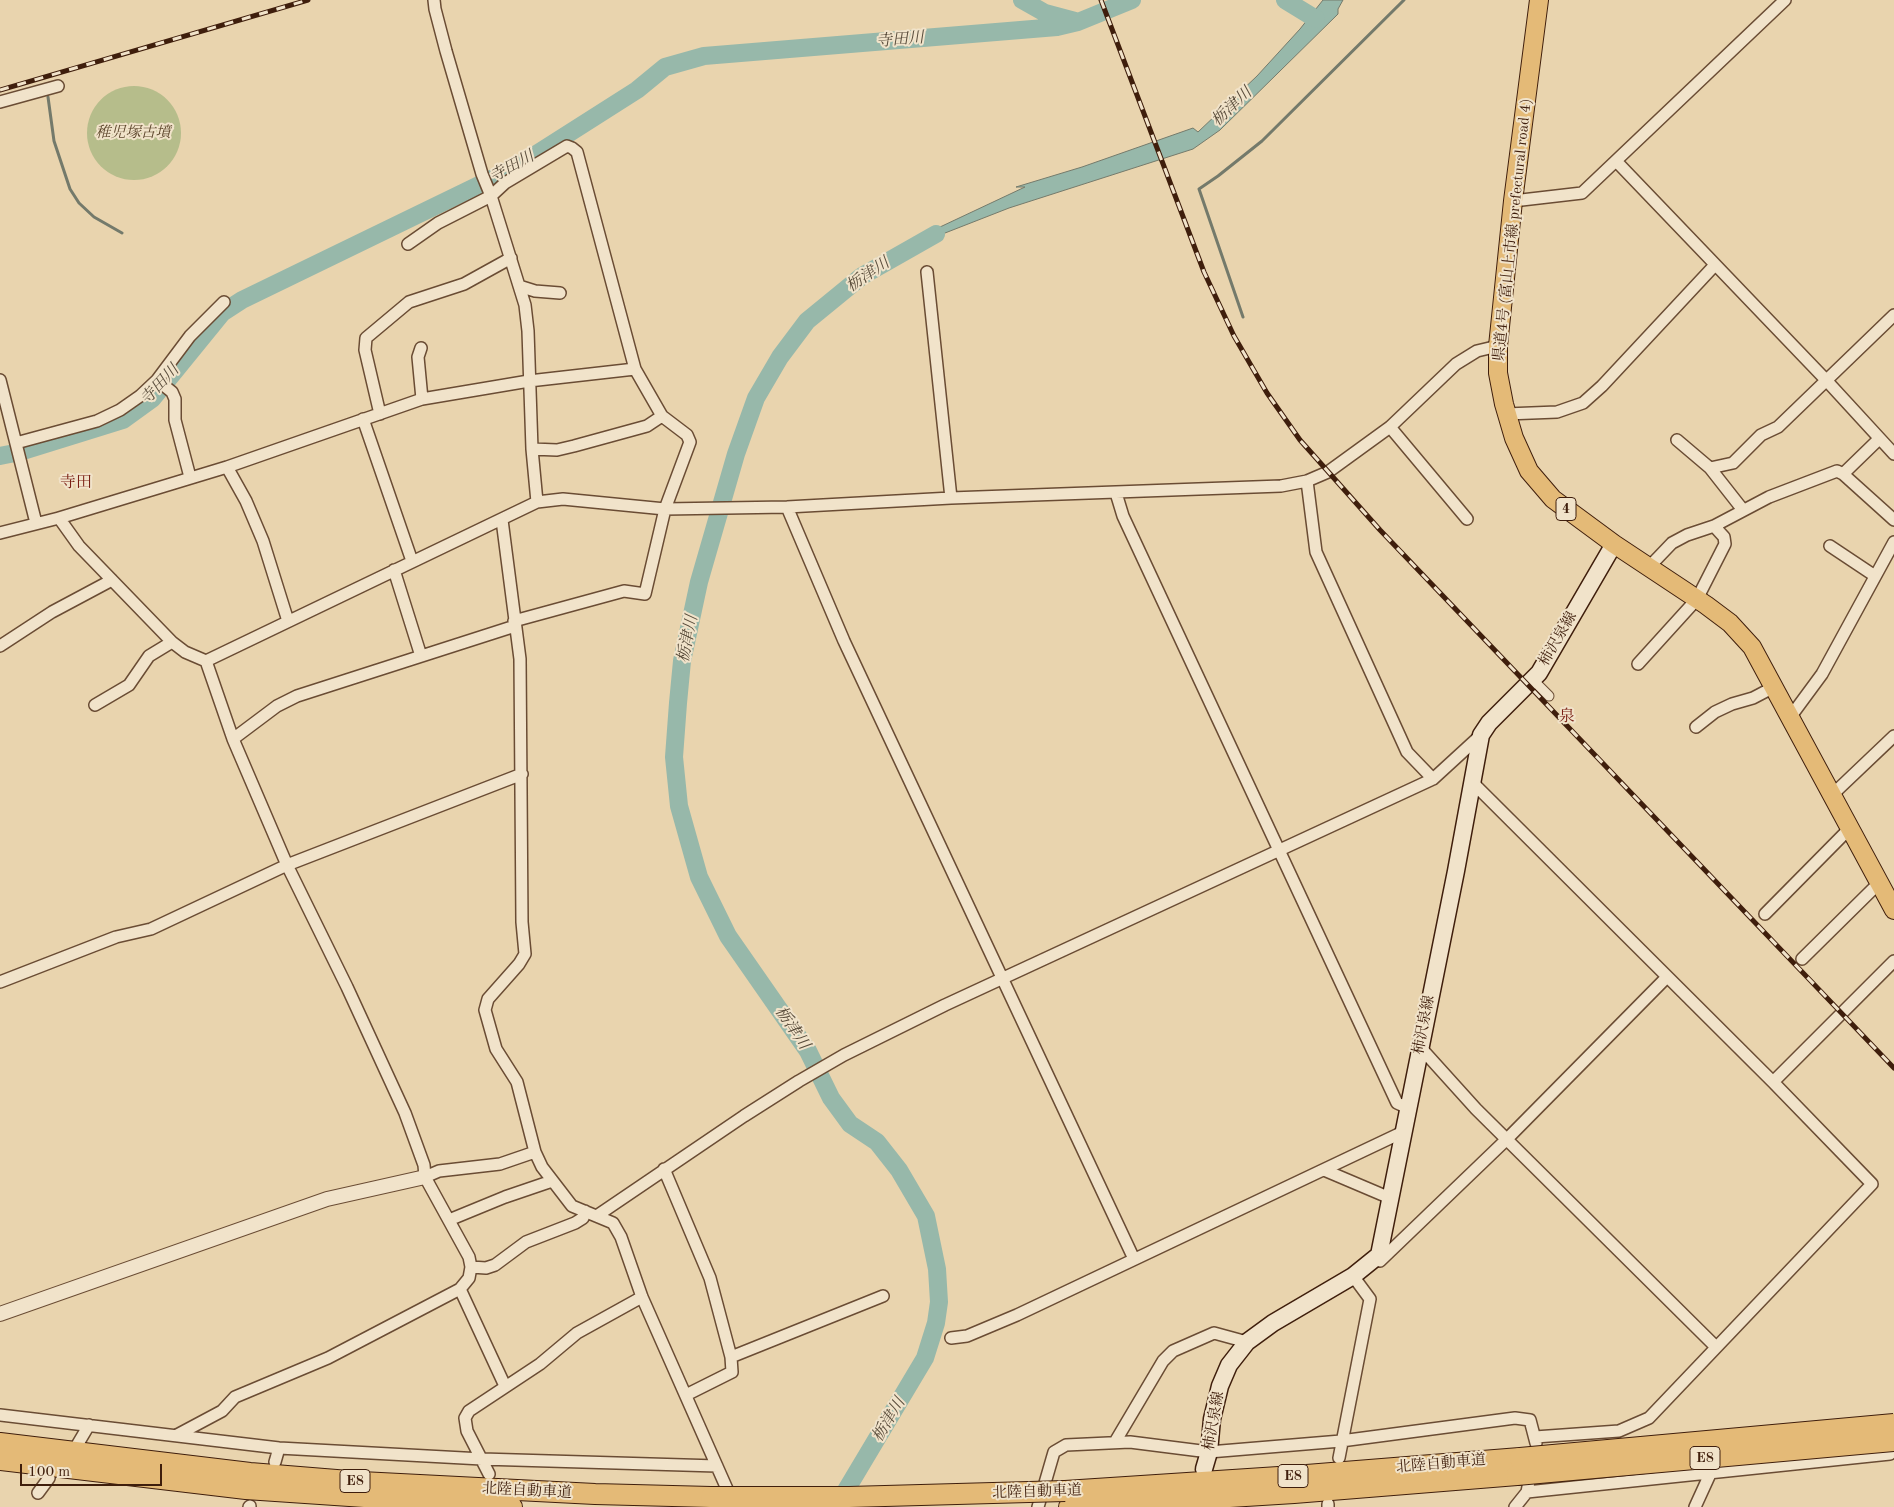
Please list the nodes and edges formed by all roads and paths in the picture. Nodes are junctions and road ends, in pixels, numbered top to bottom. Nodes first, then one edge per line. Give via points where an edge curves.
1 (434, 0) edge
2 (1539, 0) edge
3 (1786, 0) edge
4 (58, 86) dead end
5 (0, 102) edge
6 (1616, 161) junction
7 (491, 196) junction
8 (1513, 201) junction
9 (408, 244) dead end
10 (511, 258) junction
11 (1714, 266) junction
12 (927, 272) dead end
13 (519, 286) junction
14 (560, 293) dead end
15 (224, 302) dead end
16 (1894, 315) edge
17 (1498, 346) junction
18 (421, 348) dead end
19 (635, 369) junction
20 (0, 380) edge
21 (158, 380) junction
22 (1826, 380) junction
23 (529, 381) junction
24 (422, 399) junction
25 (380, 414) junction
26 (1506, 414) junction
27 (662, 416) junction
28 (363, 419) junction
29 (1390, 427) junction
30 (1879, 439) junction
31 (1677, 440) dead end
32 (16, 443) junction
33 (532, 449) junction
34 (1894, 454) edge
35 (227, 467) junction
36 (1710, 468) junction
37 (1843, 474) junction
38 (190, 477) junction
39 (1307, 481) junction
40 (1116, 493) junction
41 (951, 498) junction
42 (537, 502) junction
43 (787, 507) junction
44 (665, 508) junction
45 (1743, 510) junction
46 (59, 518) junction
47 (1467, 519) dead end
48 (502, 520) junction
49 (1894, 520) edge
50 (36, 523) junction
51 (1714, 526) junction
52 (0, 533) edge
53 (1894, 542) edge
54 (1614, 544) junction
55 (1830, 546) dead end
56 (412, 561) junction
57 (1649, 567) junction
58 (394, 570) junction
59 (1875, 576) junction
60 (112, 580) junction
61 (1697, 599) junction
62 (288, 621) junction
63 (514, 623) junction
64 (172, 642) junction
65 (0, 646) edge
66 (422, 656) junction
67 (206, 661) junction
68 (1638, 664) dead end
69 (1533, 680) junction
70 (1774, 686) junction
71 (1549, 696) dead end
72 (95, 705) dead end
73 (1789, 714) junction
74 (1696, 727) dead end
75 (1481, 735) junction
76 (1894, 736) edge
77 (233, 739) junction
78 (522, 774) junction
79 (1433, 778) junction
80 (1473, 783) junction
81 (1832, 795) junction
82 (1850, 828) junction
83 (1278, 852) junction
84 (287, 865) junction
85 (1879, 882) junction
86 (1894, 910) edge
87 (1765, 914) dead end
88 (1802, 958) dead end
89 (1894, 961) edge
90 (1667, 977) junction
91 (1003, 980) junction
92 (0, 982) edge
93 (1420, 1047) junction
94 (1774, 1082) junction
95 (1408, 1108) junction
96 (1403, 1132) junction
97 (1507, 1139) junction
98 (535, 1152) junction
99 (664, 1170) junction
100 (1324, 1170) junction
101 (425, 1177) junction
102 (552, 1181) junction
103 (1390, 1198) junction
104 (585, 1211) junction
105 (598, 1215) junction
106 (449, 1220) junction
107 (1134, 1259) junction
108 (1370, 1260) junction
109 (471, 1267) junction
110 (1353, 1276) junction
111 (460, 1289) junction
112 (883, 1296) dead end
113 (642, 1297) junction
114 (0, 1314) edge
115 (951, 1338) dead end
116 (1247, 1342) junction
117 (1716, 1347) junction
118 (731, 1356) junction
119 (505, 1386) junction
120 (686, 1395) junction
121 (0, 1415) edge
122 (1894, 1424) edge
123 (88, 1425) junction
124 (177, 1435) junction
125 (1536, 1437) junction
126 (1341, 1441) junction
127 (1115, 1442) junction
128 (0, 1443) edge
129 (76, 1447) dead end
130 (1892, 1447) edge
131 (279, 1448) junction
132 (1209, 1452) junction
133 (482, 1458) junction
134 (1339, 1458) dead end
135 (0, 1460) edge
136 (275, 1462) dead end
137 (717, 1466) junction
138 (1518, 1466) junction
139 (1204, 1469) dead end
140 (1711, 1472) junction
141 (489, 1474) dead end
142 (49, 1478) dead end
143 (1527, 1492) junction
144 (38, 1493) dead end
145 (1067, 1499) edge
146 (512, 1507) edge
147 (735, 1507) edge
148 (1038, 1507) edge
149 (1515, 1507) edge
150 (1696, 1507) edge

1 - 7 street via 446,51
2 - 8 main road, 県道4号 (富山上市線 prefectural road 4) / 4
3 - 6 street
4 - 5 street
6 - 8 street via 1582,193
6 - 11 street
7 - 9 street via 438,222
7 - 10 street
7 - 19 street via 505,183 567,146 577,152
8 - 17 main road, 県道4号 (富山上市線 prefectural road 4) / 4
10 - 13 street
10 - 25 street via 464,284 409,302 366,338 365,350
11 - 22 street
11 - 26 street via 1583,403 1557,412
12 - 41 street
13 - 14 street
13 - 23 street via 528,331
15 - 21 street via 190,336
16 - 22 street
17 - 26 main road, 県道4号 (富山上市線 prefectural road 4) / 4 via 1498,373
17 - 29 street via 1477,351 1456,364
18 - 24 street via 418,357
19 - 23 street
19 - 27 street
20 - 32 street
21 - 32 street via 120,410 97,421
21 - 38 street via 172,392 175,400 176,420
22 - 30 street
22 - 36 street via 1778,427 1761,434 1733,463
23 - 24 street
23 - 33 street
24 - 25 street
25 - 28 street
26 - 54 main road, 県道4号 (富山上市線 prefectural road 4) / 4 via 1527,466 1540,484 1553,499
27 - 33 street via 647,426 574,446 557,450
27 - 44 street via 687,435 690,442
28 - 35 street
28 - 56 street
29 - 39 street via 1328,472
29 - 47 street
30 - 34 street
30 - 37 street
31 - 36 street
32 - 50 street
33 - 42 street
35 - 38 street
35 - 62 street via 263,541
36 - 45 street
37 - 45 street via 1837,471
37 - 49 street
38 - 46 street
39 - 40 street via 1281,486
39 - 79 street via 1316,552 1407,752
40 - 41 street
40 - 83 street via 1123,516
41 - 43 street
42 - 44 street via 564,499
42 - 48 street
43 - 44 street
43 - 91 street via 844,641
44 - 63 street via 645,594 624,591
45 - 51 street
46 - 50 street
46 - 60 street via 79,546
48 - 56 street
48 - 63 street
50 - 52 street
51 - 57 street via 1672,543
51 - 61 street via 1724,537 1725,544
53 - 59 street
54 - 57 main road, 県道4号 (富山上市線 prefectural road 4) / 4
54 - 69 main road, 柿沢泉線
55 - 59 street
56 - 58 street
57 - 61 main road, 県道4号 (富山上市線 prefectural road 4) / 4
58 - 62 street
58 - 66 street
59 - 73 street via 1822,674 1794,712
60 - 64 street
60 - 65 street via 52,612
61 - 68 street
61 - 70 main road, 県道4号 (富山上市線 prefectural road 4) / 4 via 1730,623 1752,647
62 - 67 street
63 - 66 street
63 - 78 street via 520,659
64 - 67 street
64 - 72 street via 148,656 129,685
66 - 77 street via 297,696 277,706
67 - 77 street
69 - 71 street
69 - 75 main road, 柿沢泉線
70 - 73 main road, 県道4号 (富山上市線 prefectural road 4) / 4
70 - 74 street via 1754,698 1715,712
73 - 81 main road, 県道4号 (富山上市線 prefectural road 4) / 4
75 - 79 street
75 - 80 main road, 柿沢泉線
76 - 81 street
77 - 84 street
78 - 84 street
78 - 98 street via 525,954 488,999 485,1010 496,1049 517,1082
79 - 83 street
80 - 90 street
80 - 93 main road, 柿沢泉線
81 - 82 main road, 県道4号 (富山上市線 prefectural road 4) / 4
82 - 85 main road, 県道4号 (富山上市線 prefectural road 4) / 4
82 - 87 street
83 - 91 street
83 - 95 street via 1397,1103
84 - 92 street via 150,928 116,937
84 - 101 street via 405,1113 424,1165
85 - 86 main road, 県道4号 (富山上市線 prefectural road 4) / 4
85 - 88 street
89 - 94 street
90 - 94 street
90 - 97 street
91 - 99 street via 844,1055
91 - 107 street
93 - 95 main road, 柿沢泉線
93 - 97 street
94 - 117 street via 1872,1184
95 - 96 main road, 柿沢泉線
96 - 100 street
96 - 103 main road, 柿沢泉線
97 - 108 street via 1380,1261
97 - 117 street
98 - 101 street via 500,1164 439,1171
98 - 102 street
99 - 105 street
99 - 118 street via 710,1278
100 - 103 street
100 - 107 street
101 - 106 street
101 - 114 street via 327,1199
102 - 104 street via 572,1206
102 - 106 street
103 - 108 main road, 柿沢泉線 via 1379,1254
104 - 105 street
104 - 109 street via 583,1218 575,1223 526,1242 495,1265
105 - 113 street via 613,1223 621,1237
106 - 109 street
107 - 115 street via 1017,1315 967,1336
108 - 110 main road, 柿沢泉線
109 - 111 street via 469,1278
110 - 116 main road, 柿沢泉線
110 - 126 street via 1370,1299
111 - 119 street
111 - 124 street via 328,1358 235,1397 222,1411
112 - 118 street
113 - 119 street via 577,1333 540,1364
113 - 120 street
116 - 127 street via 1214,1333 1173,1351 1163,1361
116 - 132 main road, 柿沢泉線 via 1229,1366 1220,1386
117 - 125 street via 1649,1418 1619,1431
118 - 120 street via 732,1372
119 - 133 street via 469,1411 465,1418
120 - 137 street
121 - 123 street
122 - 138 highway, 北陸自動車道 / E8, bridge
123 - 124 street
123 - 129 street
124 - 131 street
125 - 126 street via 1530,1420 1514,1418
125 - 143 street
126 - 132 street
126 - 134 street
127 - 132 street
127 - 148 street via 1066,1445 1054,1452
128 - 145 highway, 北陸自動車道 / E8, bridge via 240,1472 586,1494
130 - 138 highway, 北陸自動車道 / E8, bridge
130 - 140 street
131 - 133 street
131 - 136 street
132 - 139 main road, 柿沢泉線
133 - 137 street
133 - 141 street
135 - 146 highway, 北陸自動車道 / E8 via 246,1489
137 - 147 street
138 - 145 highway, 北陸自動車道 / E8 via 1294,1493
140 - 143 street
140 - 150 street
142 - 144 street
143 - 149 street

